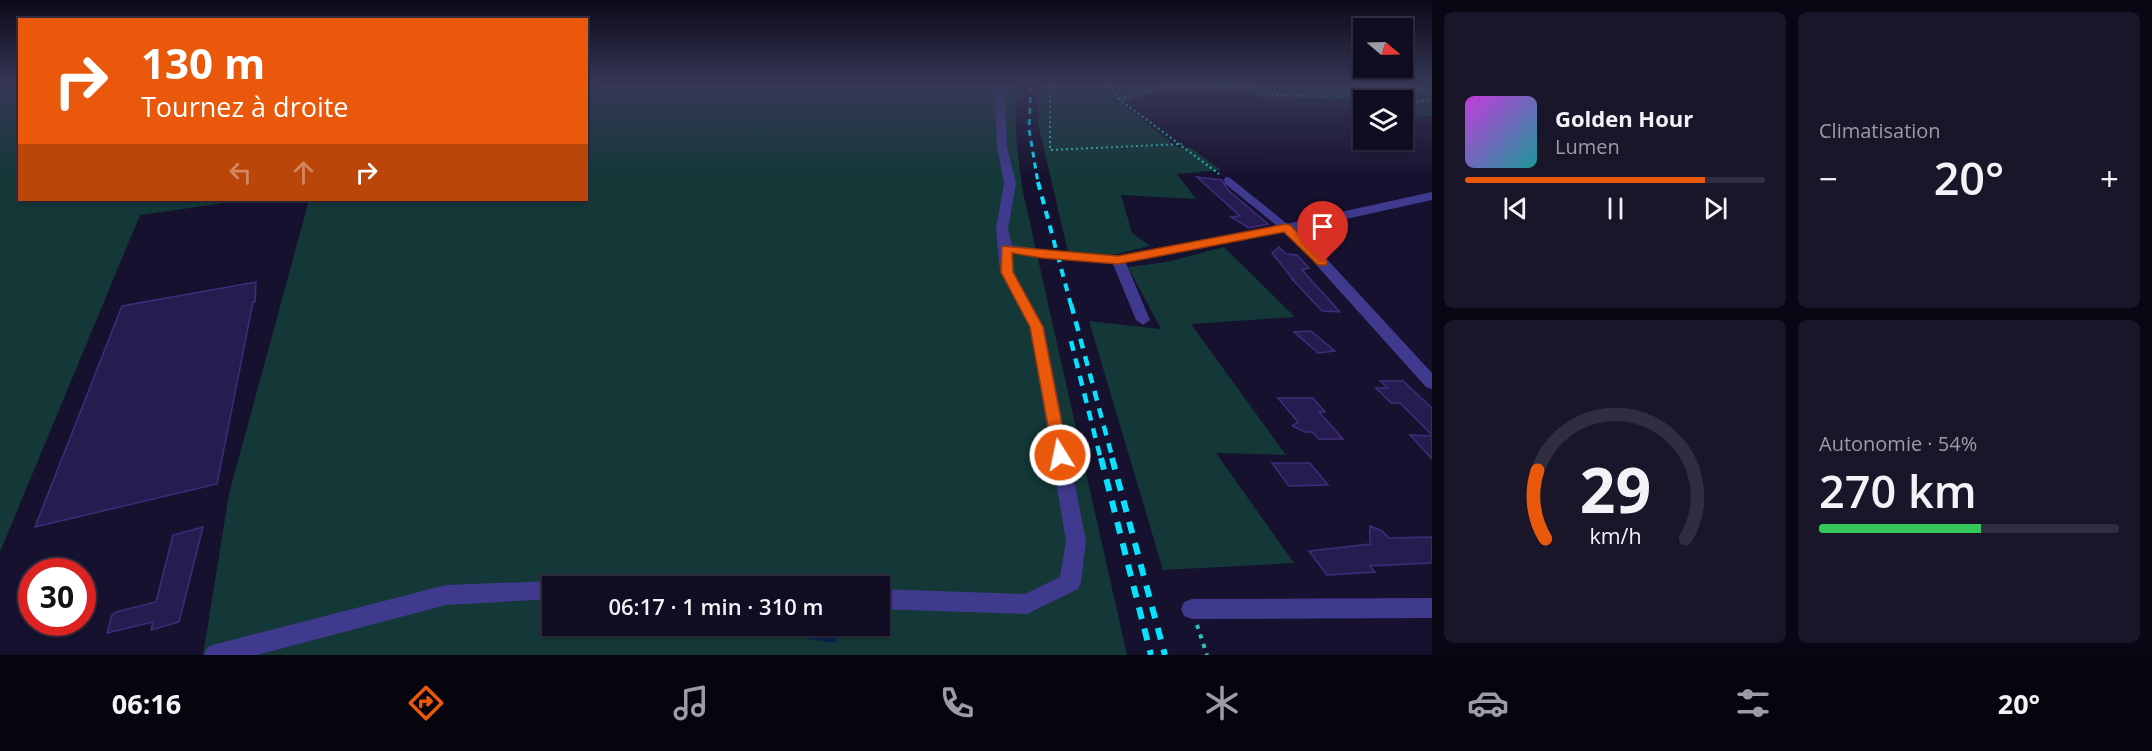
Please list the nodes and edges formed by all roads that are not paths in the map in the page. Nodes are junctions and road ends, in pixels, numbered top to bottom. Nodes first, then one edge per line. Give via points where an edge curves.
1 (1001, 117) edge
2 (1227, 180) road end
3 (1432, 196) edge
4 (1286, 228) junction
5 (1006, 248) junction
6 (1118, 260) junction
7 (1143, 320) dead end
8 (1432, 383) edge
9 (542, 590) edge
10 (890, 599) edge
11 (1432, 608) edge
12 (1192, 609) road end
13 (216, 655) edge

1 - 5 street via 1010,183 1002,230
2 - 4 lane
3 - 4 street
4 - 6 street
4 - 8 street
5 - 6 street
5 - 10 street via 1007,272 1037,327 1076,541 1070,582 1027,604
6 - 7 street
9 - 13 street via 446,595
11 - 12 street

